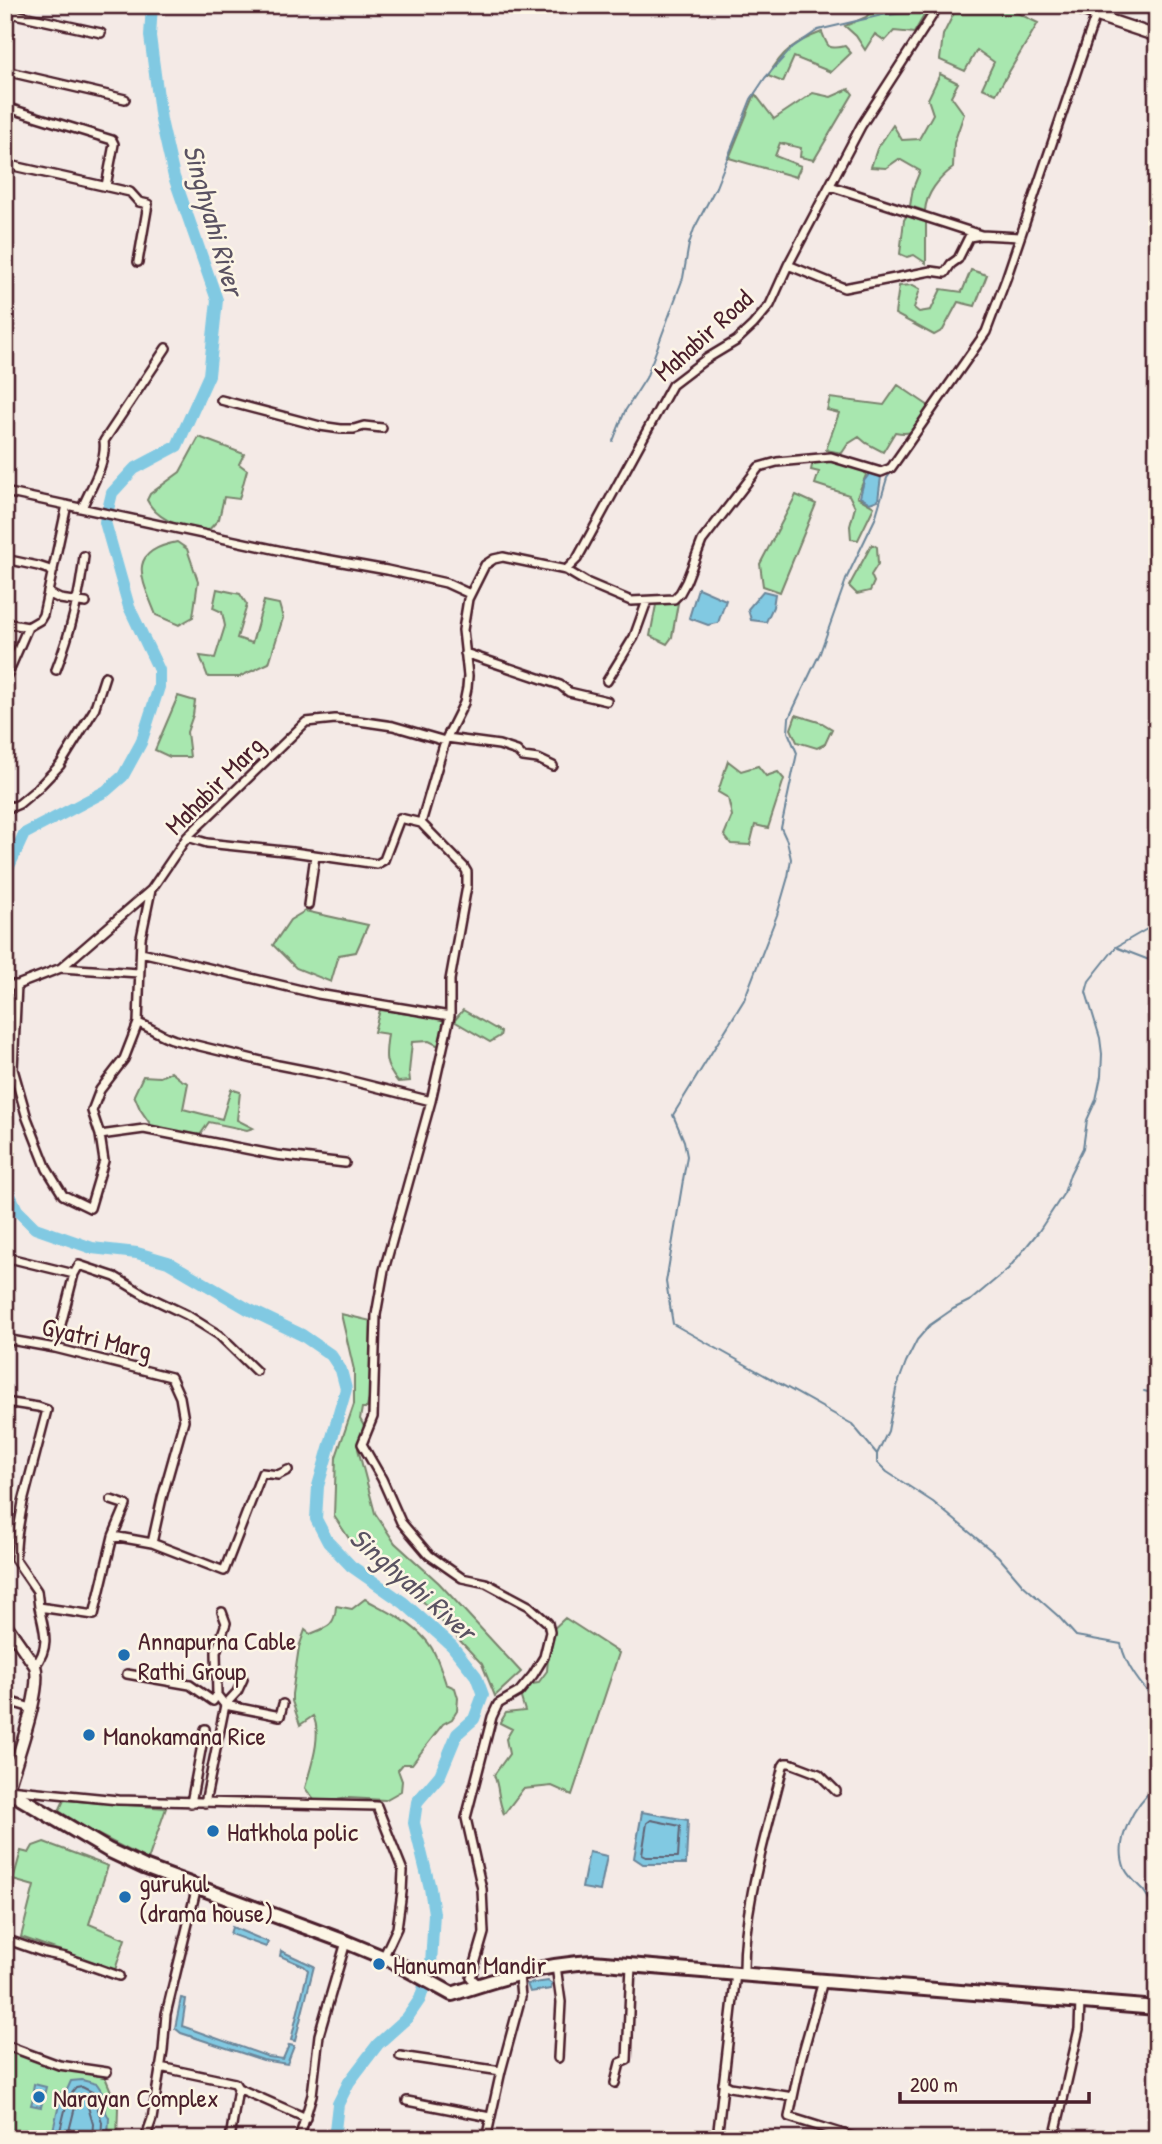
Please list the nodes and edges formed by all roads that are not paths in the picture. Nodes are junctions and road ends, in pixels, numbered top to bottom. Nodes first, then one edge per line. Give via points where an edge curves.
1 (939, 5) edge
2 (1066, 5) edge
3 (1099, 8) edge
4 (5, 12) edge
5 (101, 33) dead end
6 (1157, 36) edge
7 (5, 71) edge
8 (125, 99) dead end
9 (5, 107) edge
10 (5, 164) edge
11 (106, 186) junction
12 (830, 186) junction
13 (981, 235) junction
14 (1020, 237) junction
15 (138, 262) dead end
16 (788, 265) junction
17 (166, 348) dead end
18 (221, 400) dead end
19 (382, 428) dead end
20 (5, 492) edge
21 (67, 505) junction
22 (85, 509) junction
23 (84, 556) dead end
24 (5, 559) edge
25 (566, 570) junction
26 (52, 571) junction
27 (48, 593) junction
28 (470, 594) junction
29 (647, 601) junction
30 (75, 602) junction
31 (86, 603) dead end
32 (5, 623) edge
33 (28, 627) junction
34 (465, 653) junction
35 (56, 670) dead end
36 (105, 676) dead end
37 (5, 680) edge
38 (607, 681) dead end
39 (607, 701) dead end
40 (446, 739) junction
41 (553, 766) dead end
42 (5, 804) edge
43 (421, 823) junction
44 (187, 837) junction
45 (315, 856) junction
46 (151, 890) junction
47 (308, 905) dead end
48 (141, 952) junction
49 (61, 968) junction
50 (139, 973) junction
51 (11, 985) edge
52 (450, 1016) junction
53 (138, 1023) junction
54 (431, 1101) junction
55 (100, 1135) junction
56 (345, 1163) dead end
57 (5, 1257) edge
58 (74, 1273) junction
59 (5, 1339) edge
60 (55, 1348) junction
61 (256, 1371) dead end
62 (5, 1402) edge
63 (288, 1470) dead end
64 (111, 1500) dead end
65 (5, 1536) edge
66 (17, 1536) junction
67 (113, 1536) junction
68 (152, 1543) junction
69 (39, 1607) junction
70 (222, 1612) dead end
71 (6, 1625) edge
72 (35, 1666) junction
73 (127, 1674) dead end
74 (243, 1679) dead end
75 (215, 1698) junction
76 (5, 1700) edge
77 (282, 1704) dead end
78 (225, 1705) junction
79 (31, 1707) junction
80 (205, 1729) dead end
81 (836, 1791) dead end
82 (6, 1792) edge
83 (191, 1803) junction
84 (205, 1803) junction
85 (197, 1886) junction
86 (5, 1939) edge
87 (346, 1942) junction
88 (387, 1959) junction
89 (631, 1965) junction
90 (556, 1966) junction
91 (740, 1973) junction
92 (519, 1975) junction
93 (119, 1976) dead end
94 (823, 1981) junction
95 (479, 1985) junction
96 (1080, 2001) junction
97 (1157, 2008) edge
98 (5, 2045) edge
99 (400, 2056) dead end
100 (558, 2058) dead end
101 (160, 2067) junction
102 (501, 2071) junction
103 (107, 2072) dead end
104 (615, 2083) dead end
105 (723, 2083) junction
106 (238, 2088) junction
107 (793, 2097) junction
108 (407, 2101) dead end
109 (306, 2118) junction
110 (491, 2118) junction
111 (145, 2139) edge
112 (230, 2139) edge
113 (299, 2139) edge
114 (486, 2139) edge
115 (717, 2139) edge
116 (860, 2139) edge
117 (1054, 2139) edge

1 - 12 street, Mahabir Road via 867,117
2 - 3 street
3 - 6 street
3 - 14 street
4 - 5 street
7 - 8 street
9 - 11 street via 112,140
10 - 11 street
11 - 15 street via 130,192 148,204
12 - 13 street
12 - 16 street, Mahabir Road
13 - 14 street
13 - 16 street via 969,237 946,273 931,271 844,288
14 - 29 street via 986,332 891,468 881,472 831,457 760,467 702,541 680,593 674,599
16 - 25 street, Mahabir Road via 771,305 753,325 672,385 577,559
17 - 22 street via 104,441
18 - 19 street via 320,426
20 - 21 street
21 - 22 street
21 - 26 street
22 - 28 street via 446,583
23 - 30 street
24 - 26 street
25 - 28 street via 494,559 485,565
25 - 29 street via 631,601
26 - 27 street
27 - 30 street
27 - 33 street via 40,620
28 - 34 street via 464,619
29 - 38 street via 634,637
30 - 31 street
30 - 35 street
32 - 33 street
33 - 37 street
34 - 39 street via 569,692
34 - 40 street via 464,703
36 - 42 street via 94,710 60,765 19,804
40 - 41 street, Mahabir Marg via 499,745
40 - 43 street
40 - 44 street, Mahabir Marg via 359,721 306,722
43 - 45 street via 400,818 381,863
43 - 52 street via 467,872 450,980
44 - 45 street
44 - 46 street, Mahabir Marg
45 - 47 street
46 - 48 street
46 - 49 street, Mahabir Marg
48 - 50 street
48 - 52 street via 318,994
49 - 50 street
49 - 51 street, Mahabir Marg
50 - 53 street
51 - 55 street via 13,1069 27,1118 63,1195 90,1208 104,1161
52 - 54 street
53 - 54 street via 160,1036
53 - 55 street via 124,1059 100,1090 92,1111
54 - 95 street via 384,1270 376,1315 373,1417 362,1444 401,1522 429,1555 462,1578 486,1583 528,1606 548,1623 550,1632 544,1657 533,1675 519,1692 498,1704 492,1717 466,1818 482,1889 484,1933 471,1978
55 - 56 street via 144,1129 276,1155
57 - 58 street
58 - 60 street
58 - 61 street via 79,1265 115,1277 187,1315 219,1335
59 - 60 street, Gyatri Marg
60 - 68 street, Gyatri Marg via 171,1377 180,1397 183,1424
62 - 66 street via 47,1410
63 - 68 street via 278,1475 262,1473 224,1571
64 - 67 street via 126,1505
65 - 66 street
66 - 69 street via 15,1559 37,1591
67 - 68 street
67 - 69 street via 94,1615
69 - 72 street via 46,1637 43,1656
70 - 75 street via 226,1623 216,1652
71 - 72 street
72 - 79 street
73 - 75 street via 190,1685
74 - 78 street
75 - 78 street
76 - 79 street
77 - 78 street via 280,1716
78 - 84 street
79 - 82 street
80 - 83 street
81 - 91 street via 818,1774 790,1762 783,1766
82 - 83 street
82 - 85 main road via 108,1850
83 - 84 street
84 - 88 street via 377,1806 403,1871 397,1928
85 - 87 main road
85 - 101 street via 166,2014
86 - 93 street
87 - 88 main road
87 - 109 street via 319,2035
88 - 95 main road via 452,1994
89 - 90 main road via 592,1962
89 - 91 main road
89 - 104 street via 627,2060 620,2063
90 - 92 main road
90 - 100 street via 561,2001
91 - 94 main road
91 - 105 street
92 - 95 main road
92 - 102 street via 521,1997
94 - 96 main road
94 - 107 street
96 - 97 main road
96 - 117 street via 1079,2029
98 - 103 street via 59,2065
99 - 102 street
101 - 106 street via 235,2083
101 - 111 street
102 - 110 street
105 - 107 street
105 - 115 street
106 - 109 street
106 - 112 street
107 - 116 street via 789,2117
108 - 110 street
109 - 113 street
110 - 114 street

